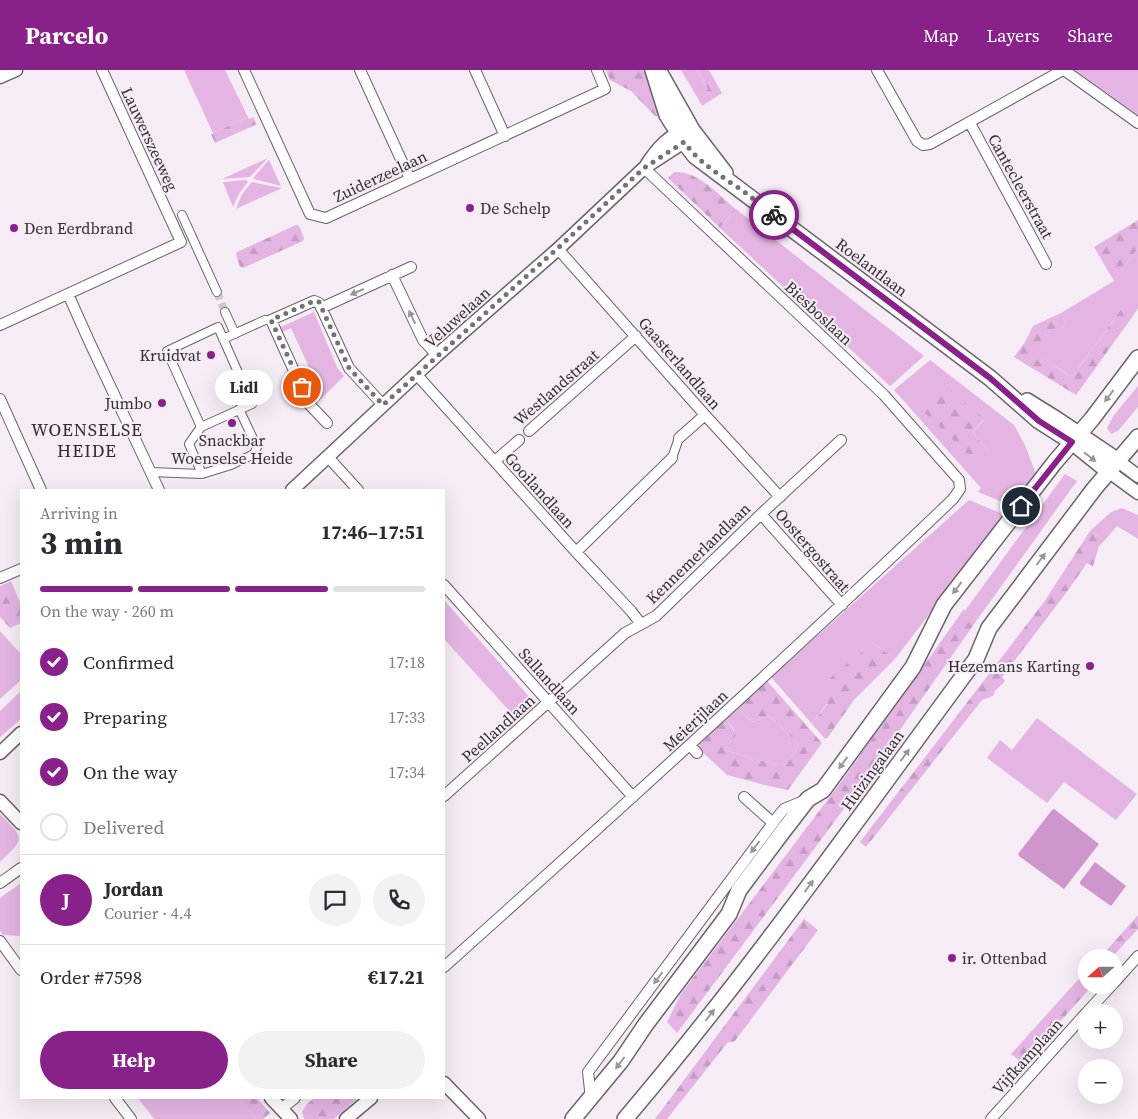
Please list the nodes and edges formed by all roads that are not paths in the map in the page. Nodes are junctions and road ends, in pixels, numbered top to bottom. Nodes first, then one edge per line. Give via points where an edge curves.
1 (16, 70) edge
2 (102, 70) edge
3 (244, 70) edge
4 (360, 70) edge
5 (475, 70) edge
6 (597, 70) edge
7 (652, 70) edge
8 (658, 70) edge
9 (877, 70) edge
10 (1064, 70) edge
11 (0, 77) edge
12 (1138, 122) edge
13 (970, 123) junction
14 (685, 135) junction
15 (505, 136) junction
16 (644, 168) junction
17 (410, 179) junction
18 (182, 215) dead end
19 (558, 248) junction
20 (1046, 264) dead end
21 (411, 267) dead end
22 (392, 276) junction
23 (217, 292) tunnel mouth
24 (68, 294) junction
25 (321, 308) junction
26 (225, 312) tunnel mouth
27 (271, 320) junction
28 (0, 325) edge
29 (235, 334) junction
30 (636, 336) junction
31 (223, 339) junction
32 (437, 355) junction
33 (1138, 358) edge
34 (417, 375) junction
35 (0, 400) edge
36 (383, 405) junction
37 (240, 410) junction
38 (705, 415) junction
39 (327, 423) dead end
40 (201, 427) junction
41 (529, 431) joint
42 (1138, 436) edge
43 (679, 438) joint
44 (1075, 438) junction
45 (519, 440) joint
46 (842, 440) dead end
47 (328, 457) junction
48 (672, 458) joint
49 (495, 461) junction
50 (1113, 466) junction
51 (150, 472) junction
52 (202, 474) junction
53 (1138, 476) edge
54 (41, 489) edge
55 (158, 489) edge
56 (293, 489) edge
57 (357, 489) edge
58 (960, 489) joint
59 (1138, 493) edge
60 (780, 497) junction
61 (761, 514) junction
62 (576, 552) junction
63 (20, 569) edge
64 (0, 578) edge
65 (445, 586) edge
66 (842, 605) junction
67 (641, 624) junction
68 (549, 702) junction
69 (20, 734) edge
70 (0, 753) edge
71 (445, 795) edge
72 (633, 797) junction
73 (744, 797) dead end
74 (808, 799) junction
75 (1, 800) edge
76 (20, 822) edge
77 (773, 823) junction
78 (20, 869) edge
79 (0, 884) edge
80 (0, 941) edge
81 (1138, 956) edge
82 (445, 966) edge
83 (20, 969) edge
84 (1123, 973) edge
85 (1104, 994) edge
86 (1095, 1004) edge
87 (1078, 1023) edge
88 (445, 1084) edge
89 (116, 1099) edge
90 (272, 1099) edge
91 (294, 1099) edge
92 (370, 1099) edge
93 (591, 1099) junction
94 (282, 1109) junction
95 (131, 1119) edge
96 (291, 1119) edge
97 (346, 1119) edge
98 (479, 1119) edge
99 (573, 1119) edge
100 (625, 1119) edge
101 (991, 1119) edge

1 - 11 street
2 - 24 street, Lauwerszeeweg via 181,242
3 - 17 street, Zuiderzeelaan via 310,214 326,218
4 - 17 street
5 - 15 street
6 - 15 street, Zuiderzeelaan via 605,89
7 - 14 main road, Roelantlaan via 667,115
8 - 14 main road, Roelantlaan
9 - 13 street via 917,141 923,145
10 - 12 street
10 - 13 street
13 - 20 street, Cantecleerstraat
14 - 16 street, Veluwelaan via 655,152
14 - 44 main road, Roelantlaan via 733,184 990,378 1039,421
15 - 17 street, Zuiderzeelaan
16 - 19 street, Veluwelaan
16 - 58 street, Biesboslaan via 884,395 959,480
18 - 23 street
19 - 30 street, Gaasterlandlaan
19 - 32 street, Veluwelaan
21 - 22 street
22 -> 25 street
32 -> 22 street via 423,340
24 - 28 street
24 - 51 street
25 - 27 street via 319,302 314,301
25 - 36 street via 349,368
26 - 29 street
27 - 29 street
27 - 39 street via 309,404
29 - 31 street
30 - 38 street, Gaasterlandlaan
30 - 41 street, Westlandstraat
31 - 37 street via 252,404
31 - 40 street via 218,328 167,351
32 - 34 street, Veluwelaan
33 -> 44 main road, Huizingalaan
34 - 36 street, Veluwelaan
34 - 49 street, Gooilandlaan
35 - 54 street
36 - 47 street, Veluwelaan
37 - 40 street
37 - 52 street via 257,447 254,454
38 - 43 street
38 - 60 street, Gaasterlandlaan
40 - 52 street via 189,444
41 - 45 street, Westlandstraat
42 - 50 main road, Huizingalaan
43 - 48 street
44 - 50 main road, Roelantlaan
44 -> 74 main road, Huizingalaan via 944,605 913,667 823,790
45 - 49 street, Westlandstraat
46 - 60 street, Kennemerlandlaan
47 - 56 street, Veluwelaan
47 - 57 street
48 - 62 street
49 - 62 street, Gooilandlaan
50 - 53 street
50 - 59 street
100 -> 50 main road, Huizingalaan via 681,1054 794,905 976,659 989,628
51 - 52 street
51 - 55 street
58 - 66 street, Meierijlaan
60 - 61 street, Kennemerlandlaan
61 - 66 street, Oostergostraat
61 - 67 street, Kennemerlandlaan via 656,616
62 - 67 street, Gooilandlaan
63 - 64 street
65 - 68 street, Sallandlaan
66 - 72 street, Meierijlaan via 694,749
67 - 68 street, Kennemerlandlaan via 625,633
68 - 71 street, Peellandlaan
68 - 72 street, Sallandlaan
69 - 70 street
72 - 82 street, Meierijlaan
73 - 77 street
74 - 77 street, Huizingalaan via 784,808
74 -> 93 main road, Huizingalaan via 739,890 729,914
75 - 76 street
77 -> 93 street, Huizingalaan via 588,1072
78 - 79 street
80 - 83 street
81 - 84 street, Vijfkamplaan
85 - 86 street, Vijfkamplaan
87 - 101 street, Vijfkamplaan
88 - 98 street
89 - 95 street
90 - 94 street
91 - 94 street
92 - 97 street
93 - 99 main road, Huizingalaan
94 - 96 street

